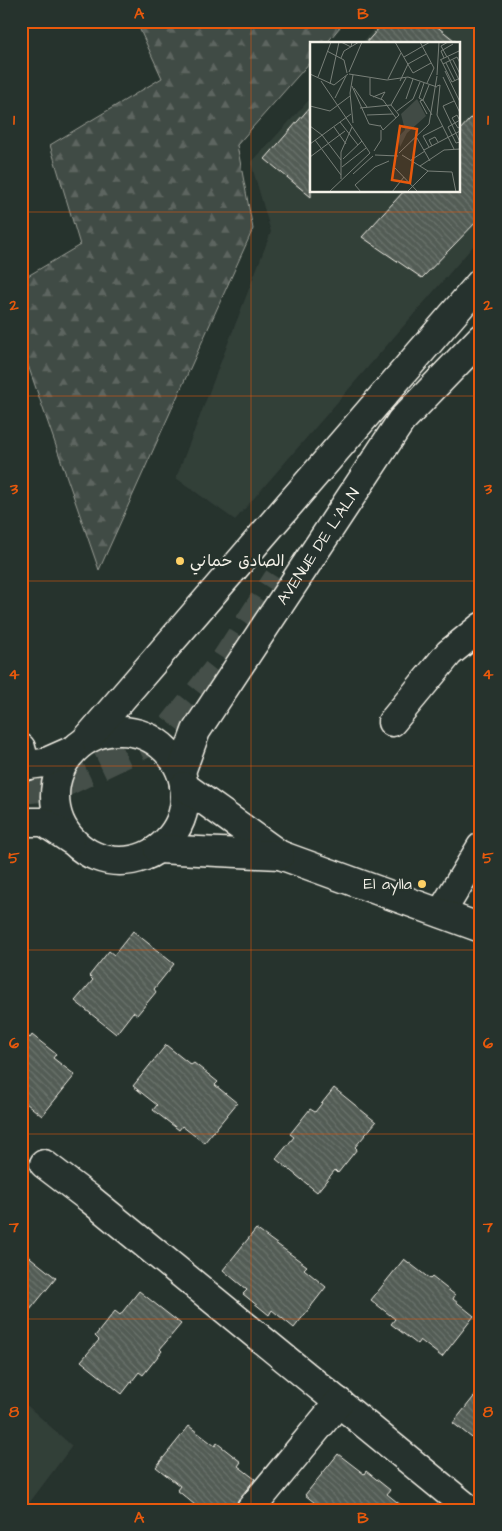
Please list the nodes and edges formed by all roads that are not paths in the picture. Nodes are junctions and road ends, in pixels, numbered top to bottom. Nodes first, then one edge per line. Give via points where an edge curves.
1 (481, 282) edge
2 (481, 306) edge
3 (481, 338) edge
4 (278, 578) tunnel mouth
5 (481, 627) edge
6 (392, 722) dead end
7 (78, 746) junction
8 (23, 760) edge
9 (183, 779) junction
10 (21, 822) edge
11 (72, 840) junction
12 (481, 847) edge
13 (158, 849) junction
14 (280, 855) junction
15 (441, 914) junction
16 (481, 928) edge
17 (44, 1164) dead end
18 (339, 1402) junction
19 (250, 1510) edge
20 (470, 1510) edge

1 - 7 main road
2 - 4 main road via 389,411
3 - 9 main road, AVENUE DE L'ALN via 401,420 196,731
5 - 6 main road via 449,653
7 - 8 main road via 44,763
7 - 9 main road via 103,733 122,730 141,734 158,742 172,756
7 - 11 main road via 58,775 54,804 60,824
9 - 13 main road via 184,806 178,826
9 - 14 main road
10 - 11 main road via 44,822
11 - 13 main road via 93,856 110,860 127,861
12 - 15 main road
13 - 14 main road
14 - 15 main road
15 - 16 main road
17 - 18 main road
18 - 19 main road
18 - 20 main road

